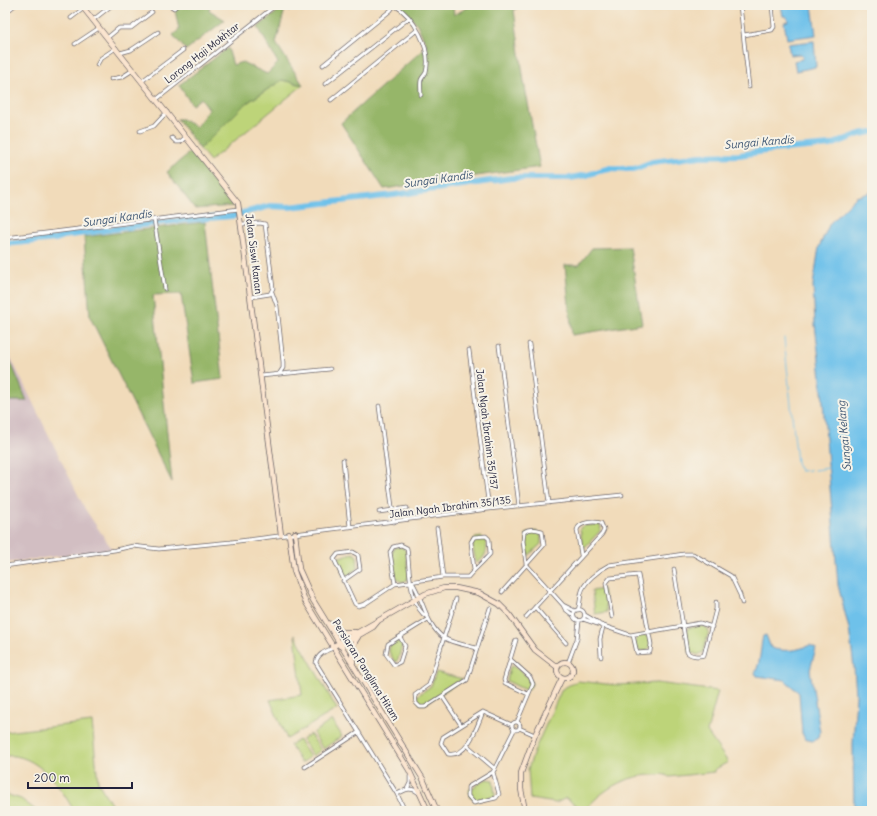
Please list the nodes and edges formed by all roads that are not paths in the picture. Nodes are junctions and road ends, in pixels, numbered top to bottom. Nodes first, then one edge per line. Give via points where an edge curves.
1 (15, 5) edge
2 (112, 5) edge
3 (169, 5) edge
4 (178, 5) edge
5 (276, 5) edge
6 (394, 5) edge
7 (740, 5) edge
8 (772, 5) edge
9 (83, 6) edge
10 (152, 12) dead end
11 (5, 13) edge
12 (71, 18) dead end
13 (409, 18) junction
14 (93, 20) junction
15 (99, 28) junction
16 (417, 30) junction
17 (223, 31) dead end
18 (158, 32) dead end
19 (744, 35) junction
20 (107, 38) junction
21 (230, 41) junction
22 (75, 44) dead end
23 (116, 48) junction
24 (183, 50) dead end
25 (120, 53) junction
26 (96, 65) dead end
27 (323, 65) dead end
28 (133, 70) junction
29 (111, 79) dead end
30 (142, 81) junction
31 (325, 84) dead end
32 (749, 87) dead end
33 (421, 95) dead end
34 (157, 99) junction
35 (331, 100) dead end
36 (167, 112) junction
37 (140, 131) dead end
38 (186, 137) junction
39 (172, 138) dead end
40 (240, 210) junction
41 (154, 220) junction
42 (242, 224) junction
43 (5, 238) edge
44 (166, 289) dead end
45 (272, 292) junction
46 (251, 297) junction
47 (529, 344) dead end
48 (499, 346) dead end
49 (469, 350) dead end
50 (330, 369) dead end
51 (279, 374) junction
52 (261, 376) junction
53 (379, 406) dead end
54 (344, 460) dead end
55 (622, 495) dead end
56 (549, 503) junction
57 (519, 506) junction
58 (407, 508) dead end
59 (393, 510) junction
60 (490, 510) junction
61 (379, 512) dead end
62 (394, 522) junction
63 (350, 527) junction
64 (437, 528) dead end
65 (295, 533) junction
66 (289, 534) junction
67 (281, 535) junction
68 (581, 555) junction
69 (526, 564) junction
70 (5, 566) edge
71 (674, 569) dead end
72 (474, 570) junction
73 (443, 578) junction
74 (343, 581) junction
75 (412, 582) junction
76 (395, 584) junction
77 (550, 590) junction
78 (502, 592) dead end
79 (419, 597) junction
80 (456, 599) dead end
81 (414, 600) junction
82 (716, 602) dead end
83 (742, 603) dead end
84 (563, 606) junction
85 (535, 607) junction
86 (490, 608) dead end
87 (577, 611) junction
88 (585, 615) junction
89 (574, 616) junction
90 (526, 617) dead end
91 (612, 617) dead end
92 (324, 618) junction
93 (428, 618) junction
94 (581, 620) junction
95 (602, 626) junction
96 (683, 626) junction
97 (712, 627) junction
98 (649, 632) junction
99 (358, 634) junction
100 (633, 635) junction
101 (400, 637) junction
102 (444, 638) junction
103 (516, 640) dead end
104 (566, 642) dead end
105 (340, 644) junction
106 (333, 648) junction
107 (476, 648) junction
108 (601, 657) dead end
109 (510, 659) junction
110 (568, 663) junction
111 (557, 667) junction
112 (355, 669) junction
113 (562, 678) junction
114 (528, 694) junction
115 (442, 696) junction
116 (483, 712) junction
117 (472, 718) junction
118 (517, 722) junction
119 (460, 725) junction
120 (478, 725) junction
121 (512, 725) junction
122 (519, 728) junction
123 (514, 730) junction
124 (359, 732) junction
125 (535, 735) junction
126 (468, 746) junction
127 (305, 767) dead end
128 (409, 770) junction
129 (494, 771) junction
130 (407, 789) junction
131 (397, 794) junction
132 (422, 795) junction
133 (437, 810) edge
134 (405, 811) edge
135 (428, 811) edge
136 (525, 811) edge

1 - 11 street
2 - 14 street
3 - 4 street via 174,8
5 - 21 street, Lorong Haji Mokhtar
6 - 13 street
6 - 27 street
7 - 19 street
8 - 19 street via 772,30
9 - 12 street
9 - 14 street, Jalan Siswi Kanan
10 - 20 street via 131,28 119,28
13 - 16 street
13 - 31 street
14 - 15 street, Jalan Siswi Kanan
15 - 20 street, Jalan Siswi Kanan
15 - 22 street
16 - 33 street via 425,50 426,71 421,80
16 - 35 street
17 - 21 street
18 - 25 street via 132,50
19 - 32 street
20 - 23 street, Jalan Siswi Kanan
21 - 34 street, Lorong Haji Mokhtar
23 - 25 street, Jalan Siswi Kanan
23 - 26 street via 101,58
24 - 30 street
25 - 28 street, Jalan Siswi Kanan
28 - 29 street via 122,77
28 - 30 street, Jalan Siswi Kanan
30 - 34 street, Jalan Siswi Kanan
34 - 36 street, Jalan Siswi Kanan
36 - 37 street via 154,126
36 - 38 street, Jalan Siswi Kanan
38 - 39 street via 180,142
38 - 40 street, Jalan Siswi Kanan via 238,203
40 - 41 street
40 - 42 street, Jalan Siswi Kanan
41 - 43 street
41 - 44 street
42 - 45 street via 260,223 266,227
42 - 46 street, Jalan Siswi Kanan
45 - 46 street
45 - 51 street via 277,306 283,362
46 - 52 street, Jalan Siswi Kanan
47 - 56 street
48 - 57 street
49 - 60 street, Jalan Ngah Ibrahim 35/137
50 - 51 street
51 - 52 street
52 - 67 street, Jalan Siswi Kanan
53 - 59 street
54 - 63 street
55 - 56 street, Jalan Ngah Ibrahim 35/135
56 - 57 street, Jalan Ngah Ibrahim 35/135
57 - 60 street, Jalan Ngah Ibrahim 35/135
58 - 59 street
59 - 61 street
59 - 62 street
60 - 62 street, Jalan Ngah Ibrahim 35/135
62 - 63 street, Jalan Ngah Ibrahim 35/135
63 - 65 street, Jalan Ngah Ibrahim 35/135
64 - 73 street
65 - 66 street, Jalan Ngah Ibrahim 35/135
65 - 92 street, Persiaran Panglima Hitam via 299,569
66 - 67 street, Jalan Ngah Ibrahim 35/135
66 - 106 street, Persiaran Panglima Hitam via 298,585
67 - 70 street, Jalan Ngah Ibrahim 35/135 via 159,549 133,546
68 - 68 street via 578,526 601,523 604,530 602,534
68 - 77 street
69 - 69 street via 524,532 537,529 542,531 544,545
69 - 77 street
69 - 78 street
71 - 96 street
72 - 72 street via 471,542 474,537 486,536 489,540 490,554
72 - 73 street via 468,577
73 - 75 street
74 - 74 street via 334,559 338,554 356,552 360,569
74 - 76 street via 358,606
75 - 76 street
75 - 76 street via 407,548 397,546 390,552
75 - 79 street
75 - 81 street
77 - 84 street
77 - 85 street
79 - 81 street
79 - 93 street
79 - 111 street via 432,590 456,588 468,589 488,597 509,614 535,650
80 - 102 street
81 - 93 street
81 - 99 street
82 - 97 street
83 - 87 street via 731,576 693,554 684,554 602,568 584,587
84 - 87 street
84 - 89 street
85 - 90 street
85 - 104 street
86 - 107 street
87 - 88 street
87 - 89 street
88 - 94 street
88 - 95 street
89 - 94 street
91 - 98 street via 606,583 610,578 638,575
92 - 99 street via 341,632
92 - 105 street, Persiaran Panglima Hitam
93 - 101 street
93 - 102 street
94 - 95 street
94 - 110 street
95 - 100 street
95 - 108 street
96 - 97 street via 700,624
96 - 97 street via 688,653 701,656 704,655
96 - 98 street
98 - 100 street
98 - 100 street via 652,649 647,653 637,653
99 - 105 street
99 - 112 street via 352,656
101 - 101 street via 388,644 386,649 386,654 394,665 400,662 405,646
102 - 107 street
102 - 115 street via 429,685 415,695 414,699 422,707
103 - 109 street
105 - 106 street
105 - 112 street, Persiaran Panglima Hitam
106 - 124 street via 316,658 316,663
106 - 128 street, Persiaran Panglima Hitam
107 - 115 street via 467,680
109 - 114 street via 533,681
109 - 114 street via 504,683
110 - 111 street via 562,662
110 - 113 street via 572,666 572,674 569,678
111 - 113 street via 557,674
112 - 133 street, Persiaran Panglima Hitam via 423,779
113 - 125 street
114 - 118 street
115 - 119 street
116 - 117 street
116 - 120 street
116 - 121 street
117 - 119 street
117 - 120 street via 476,719
118 - 121 street
118 - 122 street
119 - 126 street via 443,737 441,743 450,755
120 - 126 street
121 - 123 street
122 - 123 street
122 - 125 street
123 - 129 street
124 - 127 street
124 - 131 street
125 - 136 street via 521,773
126 - 129 street
128 - 130 street via 410,783
128 - 132 street, Persiaran Panglima Hitam
129 - 129 street via 499,794 496,798 474,803 468,796 468,787
130 - 131 street
130 - 132 street via 414,789
131 - 134 street
132 - 135 street, Persiaran Panglima Hitam

